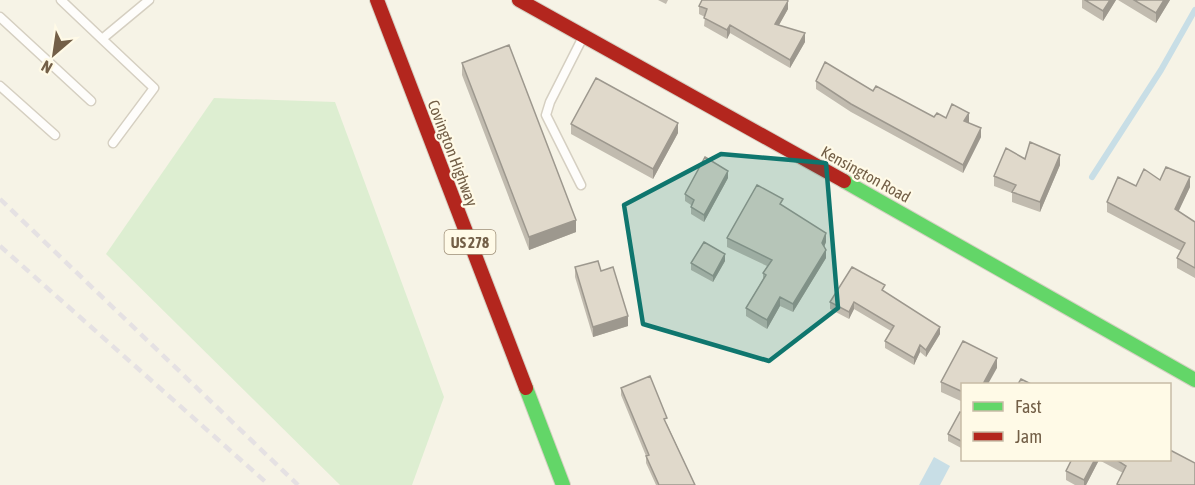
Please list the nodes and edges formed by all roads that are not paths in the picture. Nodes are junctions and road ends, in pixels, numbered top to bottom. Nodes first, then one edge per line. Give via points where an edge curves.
1 (61, 0) edge
2 (149, 0) edge
3 (377, 0) edge
4 (519, 0) edge
5 (0, 17) edge
6 (584, 36) junction
7 (102, 39) junction
8 (0, 86) edge
9 (91, 101) dead end
10 (55, 135) dead end
11 (113, 143) dead end
12 (581, 185) dead end
13 (1195, 381) edge
14 (563, 485) edge

1 - 7 lane
2 - 7 lane
3 - 14 street, Covington Highway / US 278
4 - 6 street, Kensington Road
5 - 9 lane
6 - 12 lane via 546,115
6 - 13 street, Kensington Road
7 - 11 lane via 153,88
8 - 10 lane

